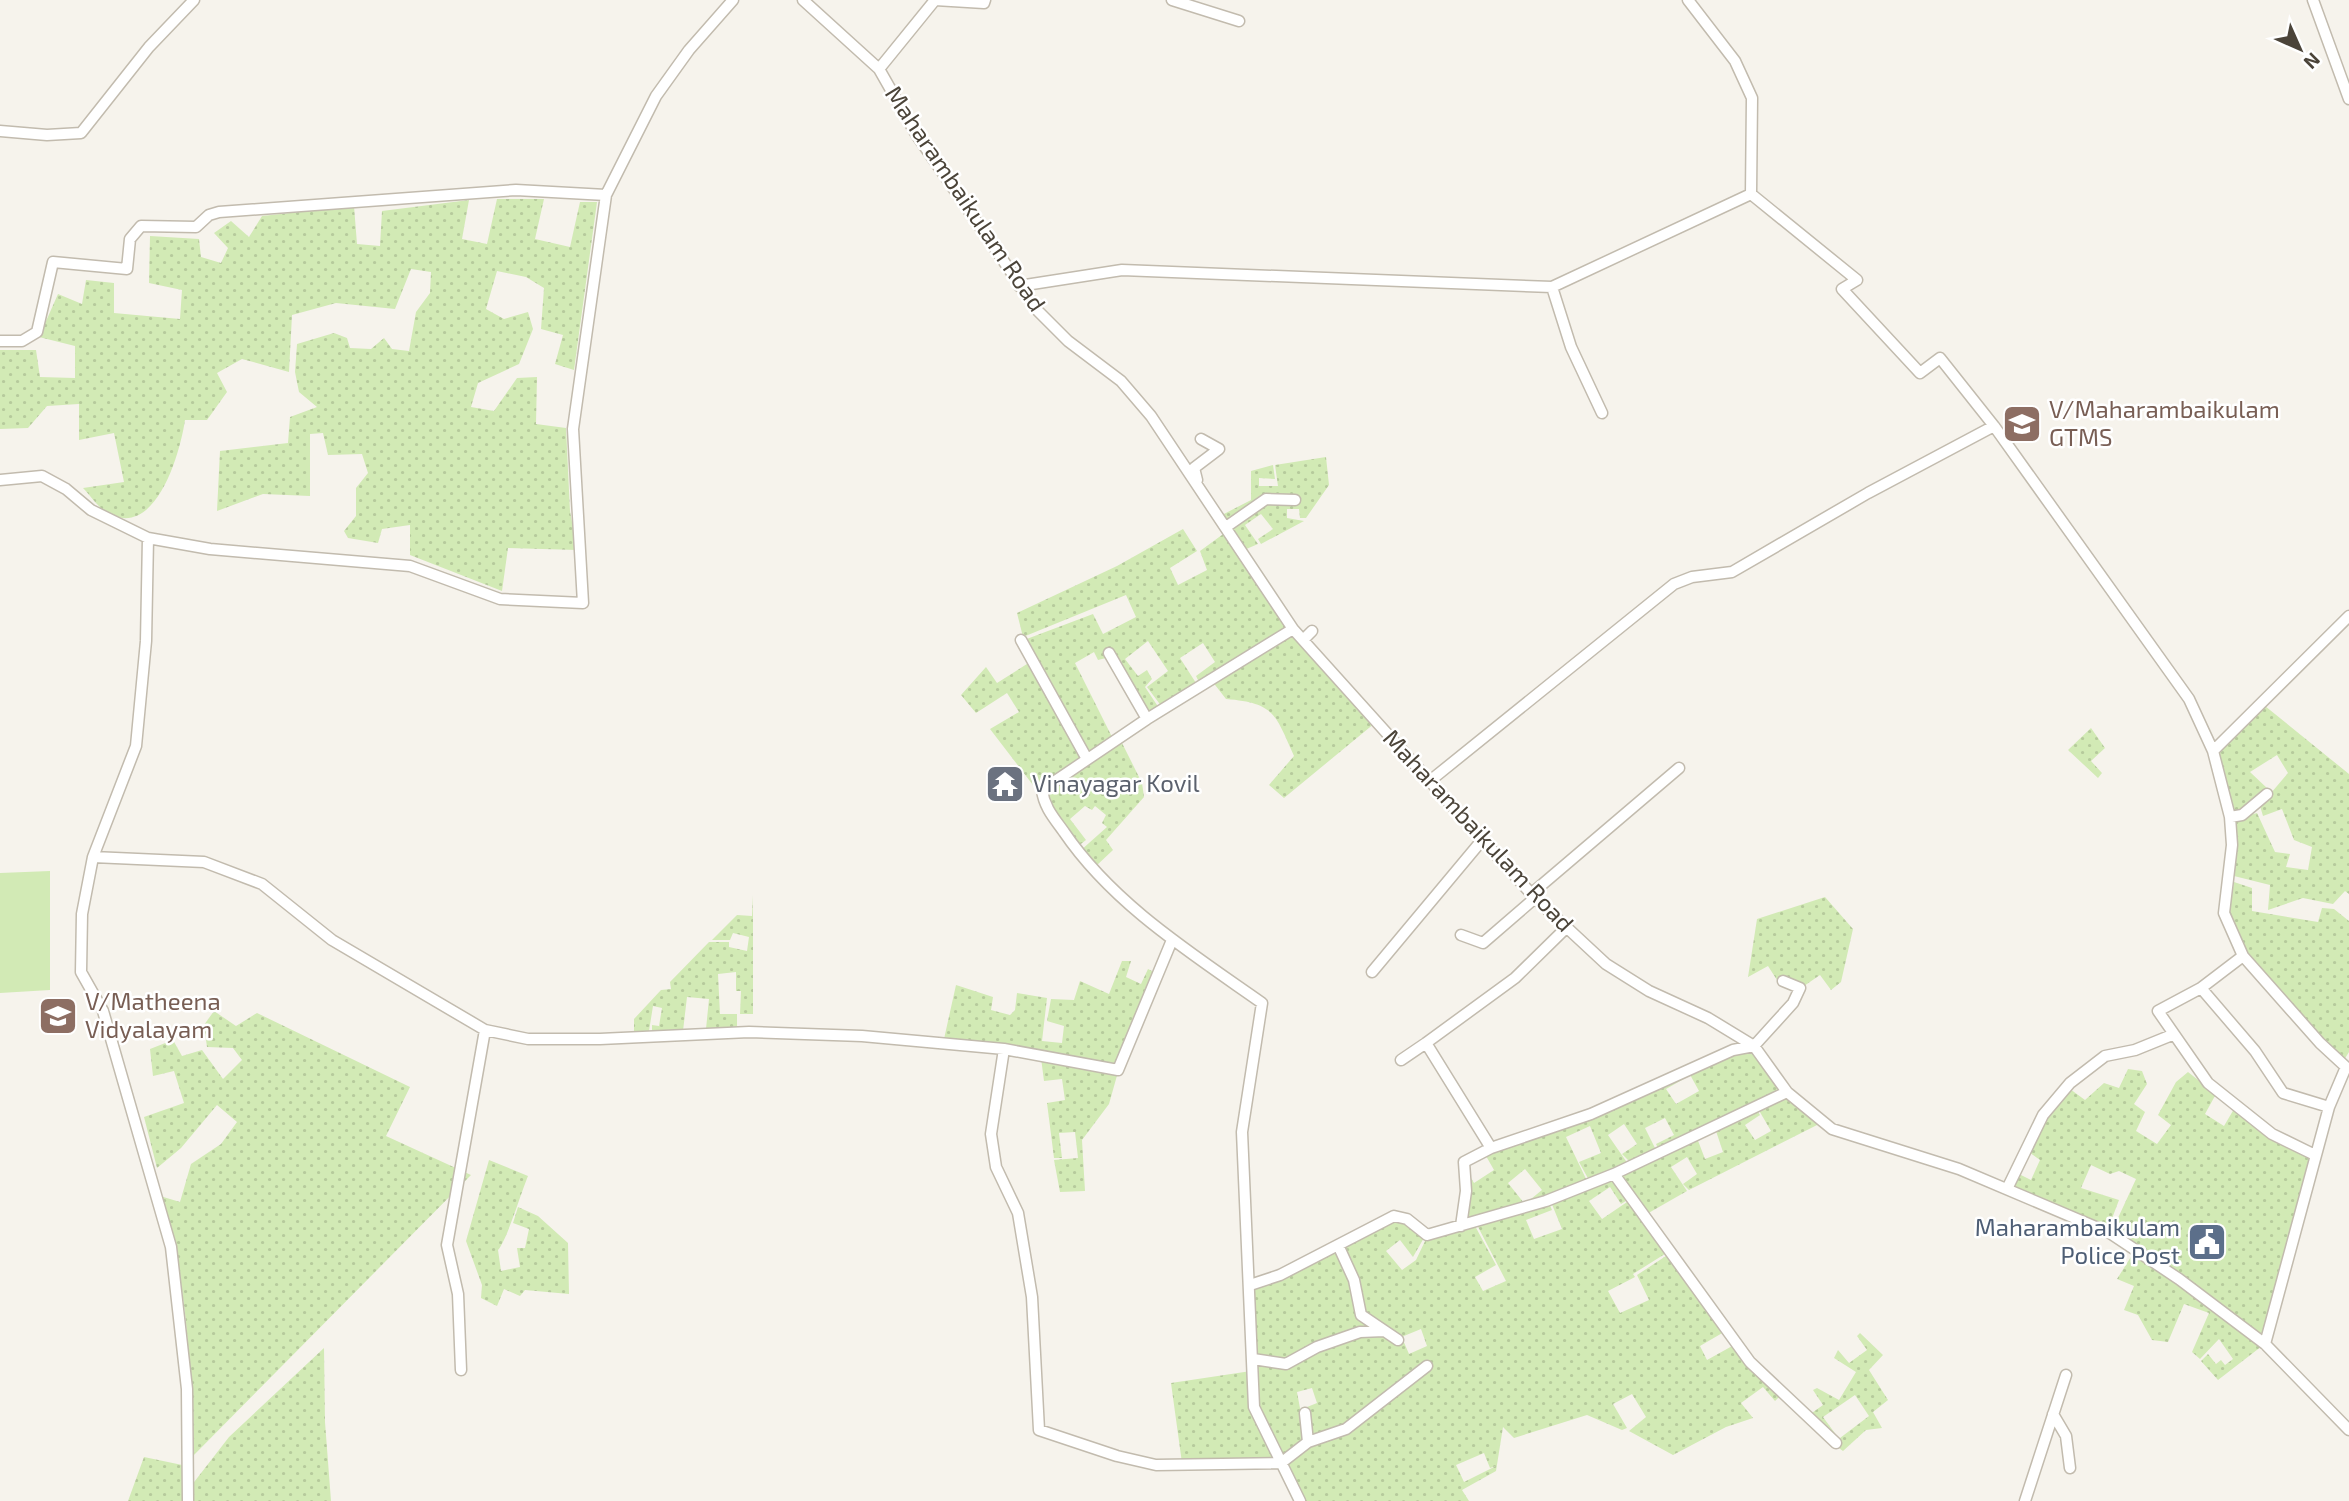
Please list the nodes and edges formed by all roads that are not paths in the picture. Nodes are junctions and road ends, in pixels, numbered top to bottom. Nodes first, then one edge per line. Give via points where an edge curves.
1 (194, 0) edge
2 (733, 0) edge
3 (803, 0) edge
4 (985, 0) edge
5 (1171, 0) edge
6 (1688, 0) edge
7 (2313, 0) edge
8 (1238, 21) dead end
9 (879, 69) junction
10 (2349, 99) edge
11 (0, 131) edge
12 (1751, 194) junction
13 (606, 195) junction
14 (1019, 286) junction
15 (1552, 287) junction
16 (0, 341) edge
17 (1602, 413) dead end
18 (1994, 426) junction
19 (1201, 439) dead end
20 (0, 480) edge
21 (1199, 487) junction
22 (1295, 499) dead end
23 (1226, 527) junction
24 (148, 538) junction
25 (2349, 616) edge
26 (1293, 629) junction
27 (1312, 631) dead end
28 (1021, 640) dead end
29 (1303, 640) junction
30 (1109, 653) dead end
31 (1147, 719) junction
32 (2213, 751) junction
33 (1087, 759) junction
34 (1679, 768) dead end
35 (1431, 780) junction
36 (2267, 794) dead end
37 (2230, 817) junction
38 (1483, 839) junction
39 (93, 857) junction
40 (1533, 896) junction
41 (1566, 928) junction
42 (1461, 935) dead end
43 (1172, 940) junction
44 (2243, 956) junction
45 (1372, 972) dead end
46 (1783, 981) dead end
47 (2201, 988) junction
48 (485, 1031) junction
49 (2172, 1035) junction
50 (1426, 1043) junction
51 (1754, 1045) junction
52 (1004, 1049) junction
53 (1401, 1060) dead end
54 (2348, 1066) edge
55 (1787, 1092) junction
56 (2329, 1107) junction
57 (1492, 1148) junction
58 (2315, 1155) junction
59 (1615, 1174) junction
60 (2007, 1189) junction
61 (1461, 1226) junction
62 (1338, 1245) junction
63 (1250, 1286) junction
64 (1384, 1331) junction
65 (1398, 1340) dead end
66 (2265, 1344) junction
67 (1252, 1359) junction
68 (1427, 1366) dead end
69 (461, 1370) dead end
70 (2066, 1375) dead end
71 (1305, 1413) dead end
72 (2053, 1414) junction
73 (2347, 1425) edge
74 (1308, 1442) junction
75 (1836, 1443) dead end
76 (1281, 1463) junction
77 (2070, 1468) dead end
78 (188, 1501) edge
79 (1300, 1501) edge
80 (2025, 1501) edge

1 - 11 street via 149,47 81,133
2 - 13 street via 656,96
3 - 9 street, Maharambaikulam Road
4 - 9 street via 935,0
5 - 8 street
6 - 12 street via 1735,61 1752,98
7 - 10 street
9 - 14 street, Maharambaikulam Road via 916,134
12 - 15 street
12 - 18 street via 1857,280 1842,289 1920,373 1940,358
13 - 16 street via 503,191 219,212 196,227 141,226 130,239 127,269 53,262 37,332 22,341
13 - 24 street via 573,429 583,603 500,599 410,566 210,549
14 - 15 street via 1122,270
14 - 21 street, Maharambaikulam Road via 1068,341 1121,381
15 - 17 street via 1571,347
18 - 32 street via 2189,699
18 - 35 street via 1732,572 1674,584
19 - 21 street via 1219,449 1194,468
20 - 24 street via 42,475 91,510
21 - 23 street, Maharambaikulam Road
22 - 23 street via 1266,499
23 - 26 street, Maharambaikulam Road
24 - 39 street via 146,641 136,746
25 - 32 street
26 - 29 street, Maharambaikulam Road
26 - 31 street
27 - 29 street
28 - 33 street
29 - 35 street, Maharambaikulam Road
30 - 31 street
31 - 33 street
32 - 37 street
33 - 43 street via 1042,790 1043,803 1085,863
34 - 40 street
35 - 38 street, Maharambaikulam Road
36 - 37 street via 2242,816
37 - 44 street via 2232,845 2224,913
38 - 40 street, Maharambaikulam Road
38 - 45 street
39 - 48 street via 205,862 262,884 332,940
39 - 78 street via 82,914 81,972 103,1011 171,1247 187,1389
40 - 41 street, Maharambaikulam Road
40 - 42 street via 1483,943
41 - 50 street via 1515,978
41 - 51 street, Maharambaikulam Road via 1606,964 1649,991
43 - 52 street via 1118,1070
43 - 63 street via 1262,1003 1242,1132
44 - 47 street
44 - 54 street via 2320,1043
46 - 51 street via 1800,988 1793,1003
47 - 49 street via 2158,1011
47 - 56 street via 2255,1051 2283,1093
48 - 52 street via 540,1039 750,1032 862,1035
48 - 69 street via 447,1245 458,1294
49 - 58 street via 2207,1083 2272,1133
49 - 60 street via 2105,1056 2070,1083 2043,1115
50 - 53 street
50 - 57 street
51 - 55 street, Maharambaikulam Road
51 - 57 street via 1733,1050 1591,1114
52 - 76 street via 991,1134 996,1167 1018,1213 1032,1297 1039,1430 1156,1465
54 - 56 street
55 - 59 street
55 - 60 street, Maharambaikulam Road via 1832,1129
56 - 58 street
57 - 61 street via 1464,1162
58 - 66 street
59 - 61 street via 1546,1202
59 - 75 street via 1750,1362
60 - 66 street, Maharambaikulam Road via 2110,1233
61 - 62 street via 1427,1235 1394,1216
62 - 63 street
62 - 64 street via 1354,1280 1362,1315
63 - 67 street
64 - 65 street
64 - 67 street via 1360,1332 1286,1364
66 - 73 street, Maharambaikulam Road
67 - 76 street via 1254,1407
68 - 74 street via 1346,1429
70 - 72 street
71 - 74 street
72 - 77 street via 2066,1436
72 - 80 street
74 - 76 street
76 - 79 street

